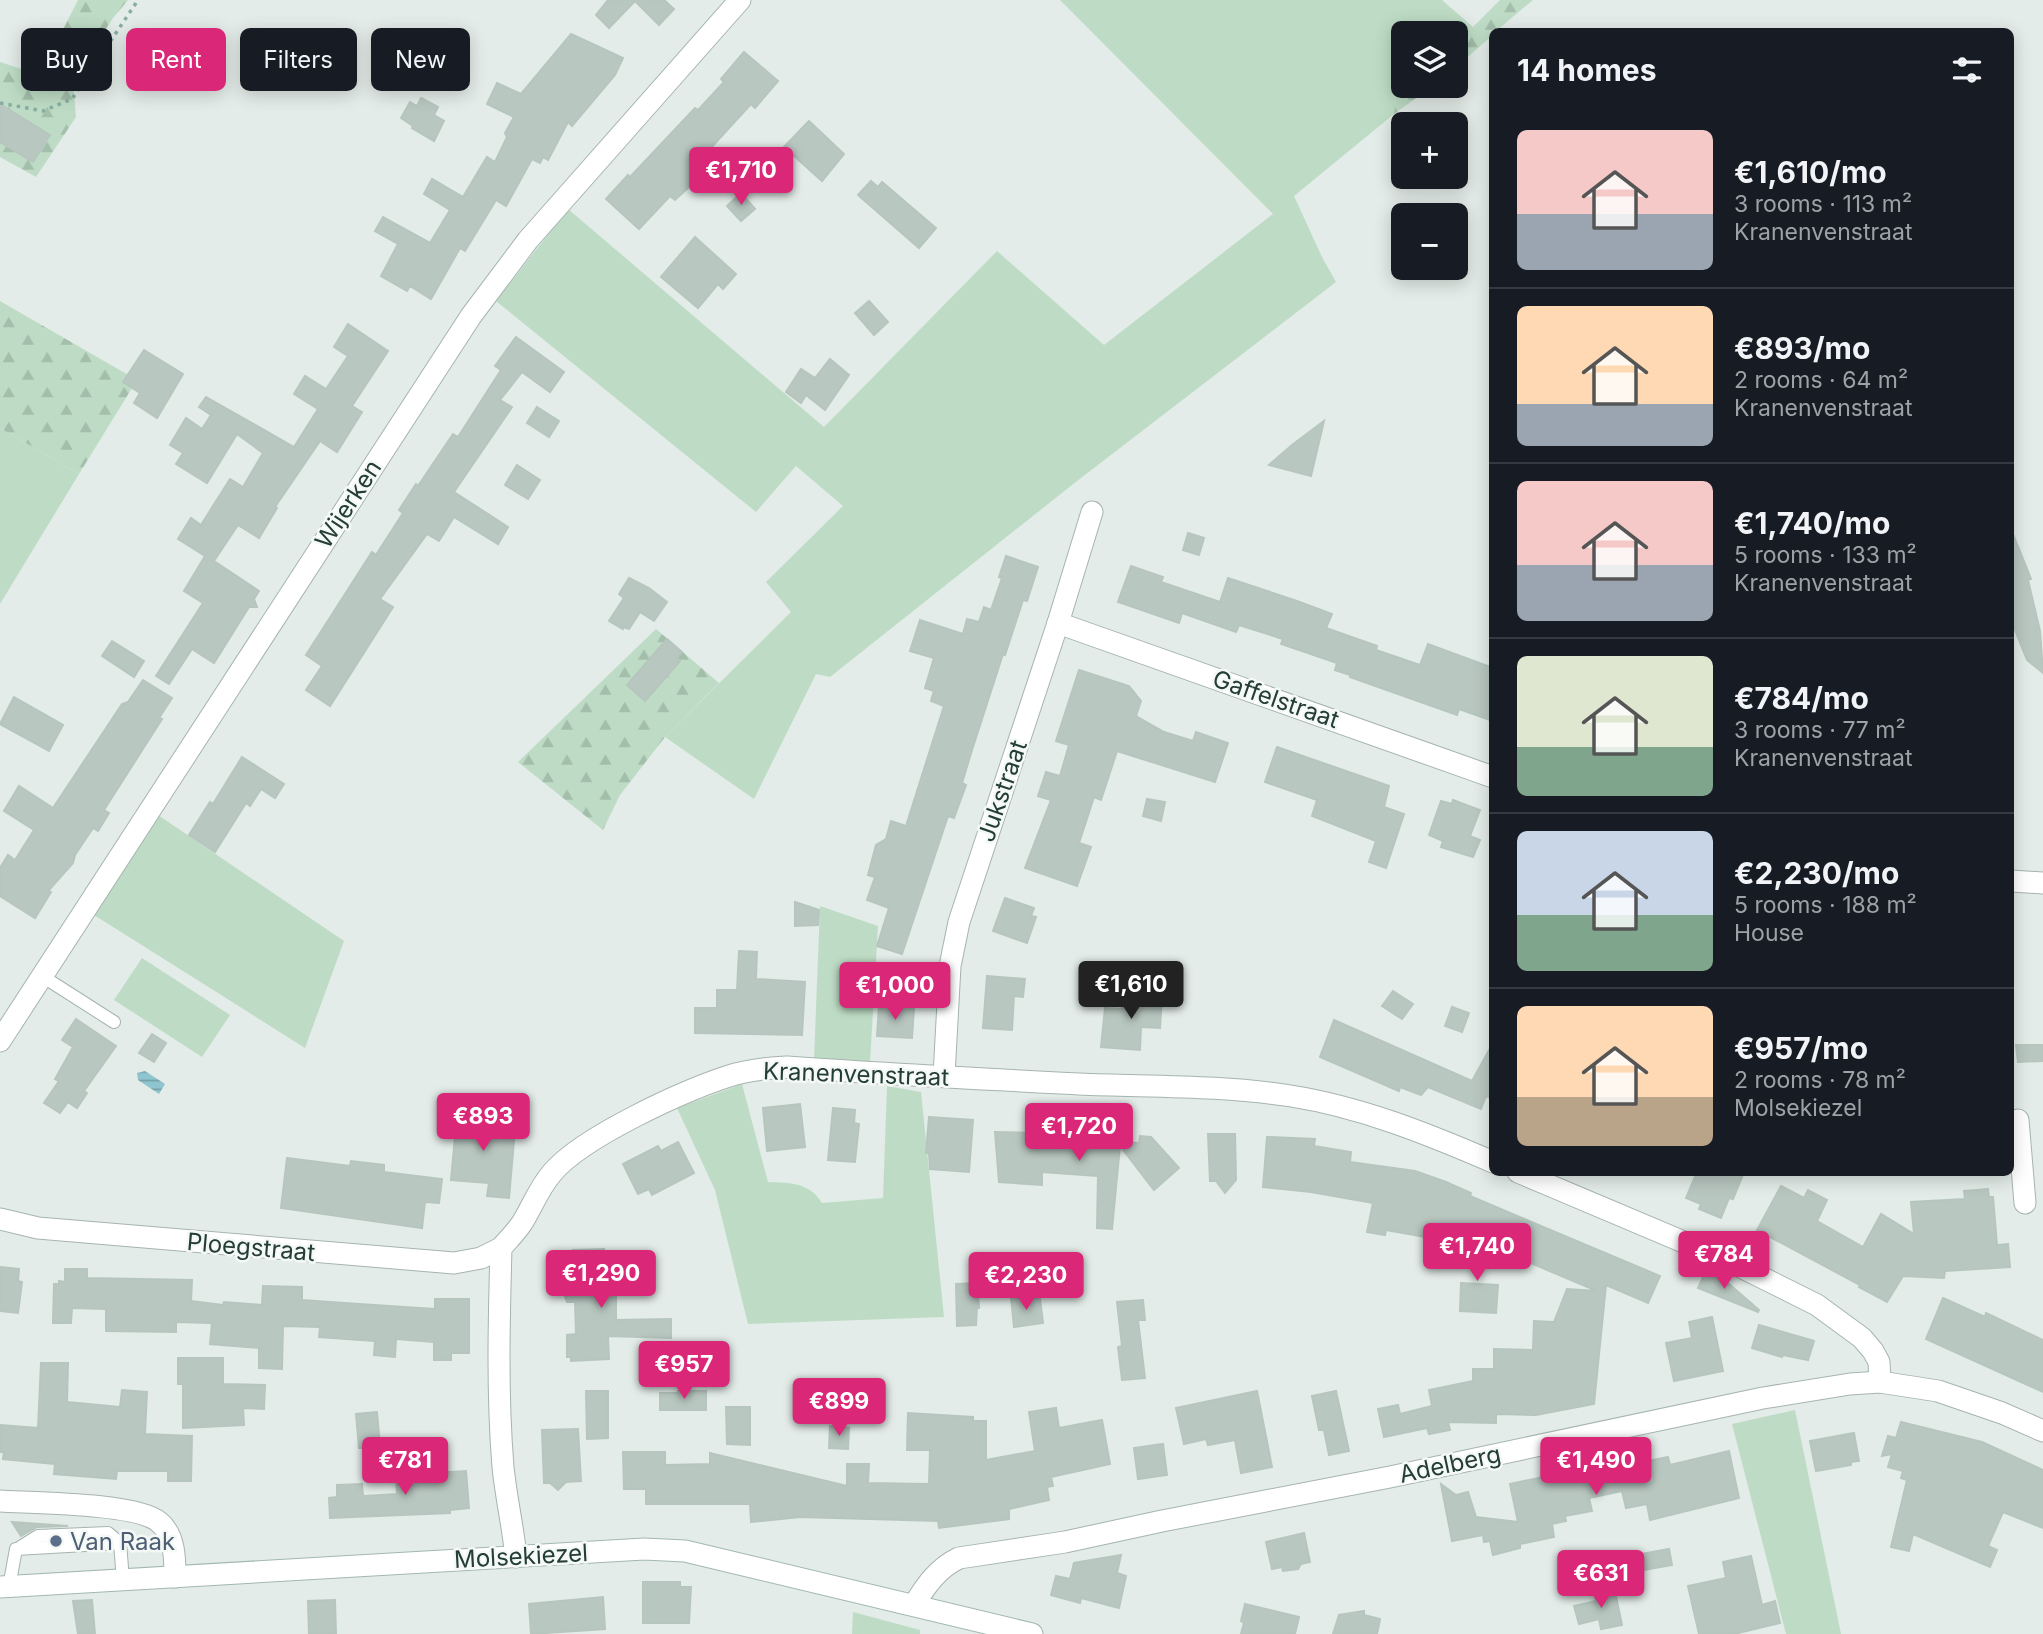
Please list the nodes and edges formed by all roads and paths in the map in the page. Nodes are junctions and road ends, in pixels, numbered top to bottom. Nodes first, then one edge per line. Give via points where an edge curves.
1 (138, 0) edge
2 (740, 0) edge
3 (0, 103) edge
4 (1092, 512) dead end
5 (1058, 623) junction
6 (1489, 775) edge
7 (2014, 881) edge
8 (2043, 883) edge
9 (42, 976) junction
10 (114, 1022) dead end
11 (0, 1041) edge
12 (944, 1076) junction
13 (2018, 1120) dead end
14 (1489, 1160) edge
15 (2033, 1161) edge
16 (1527, 1176) edge
17 (2025, 1203) dead end
18 (0, 1219) edge
19 (501, 1248) junction
20 (1880, 1382) junction
21 (2043, 1431) edge
22 (0, 1501) edge
23 (516, 1557) junction
24 (175, 1577) junction
25 (123, 1580) junction
26 (4, 1587) edge
27 (914, 1605) junction
28 (1032, 1634) edge

1 - 3 path via 72,99 43,111
2 - 9 street, Wijerken via 528,240 471,316
4 - 5 street, Jukstraat
5 - 6 street, Gaffelstraat
5 - 12 street, Jukstraat via 959,922 950,967
7 - 8 street
9 - 10 lane
9 - 11 street, Wijerken
12 - 14 street, Kranenvenstraat via 1290,1096 1406,1126
12 - 19 street, Kranenvenstraat via 787,1067 728,1076 657,1107 568,1157 551,1174 520,1227
13 - 15 street
15 - 17 street
16 - 20 street via 1731,1262 1817,1305 1862,1338 1879,1362
18 - 19 street, Ploegstraat via 38,1228 454,1263
19 - 23 street via 499,1405
20 - 21 street, Adelberg via 1938,1391
20 - 27 street, Adelberg via 1763,1398 1065,1542 959,1558 946,1564
22 - 24 street via 141,1514 159,1522 171,1538
23 - 24 street, Molsekiezel
23 - 27 street, Molsekiezel via 685,1551
24 - 25 street, Molsekiezel
25 - 26 street, Molsekiezel
25 - 26 lane via 120,1544 108,1533 38,1536 16,1549
27 - 28 street, Molsekiezel

